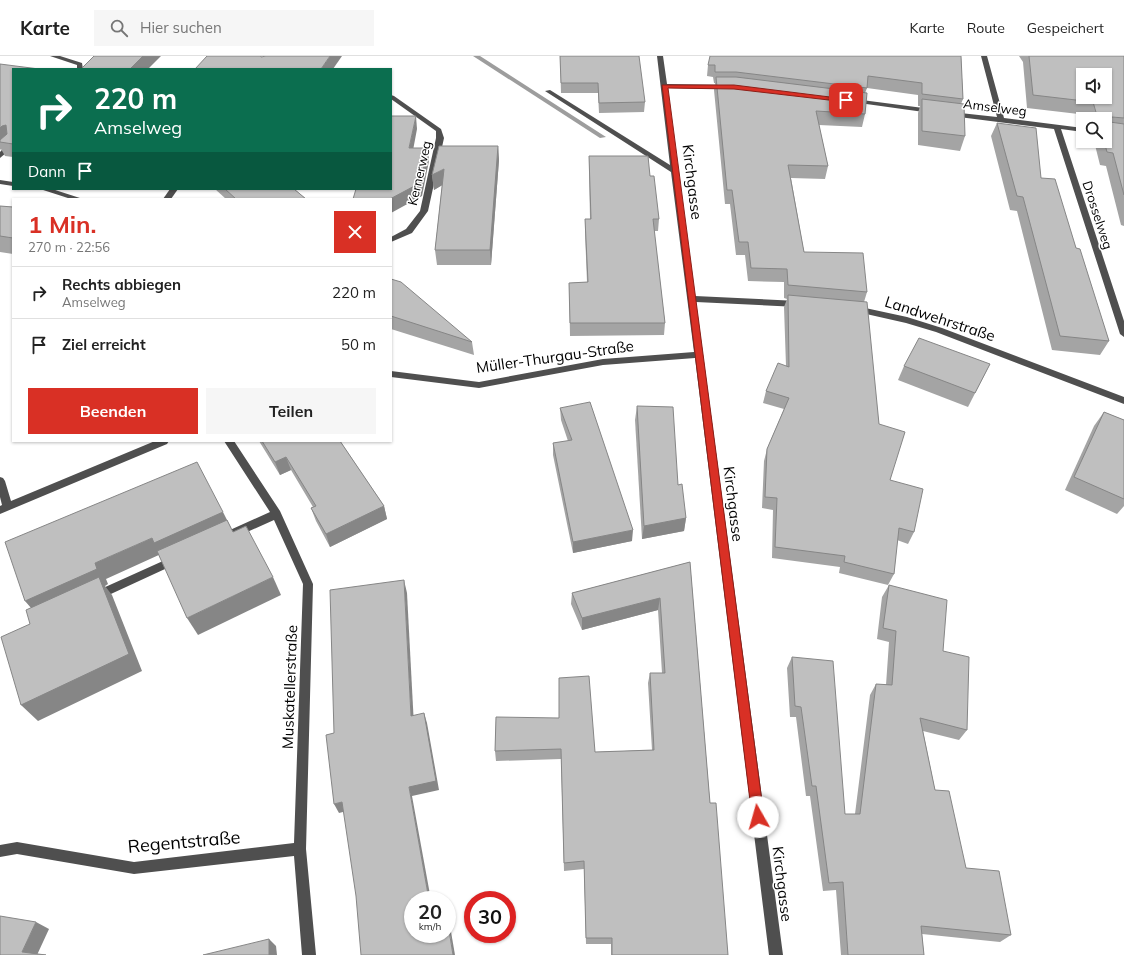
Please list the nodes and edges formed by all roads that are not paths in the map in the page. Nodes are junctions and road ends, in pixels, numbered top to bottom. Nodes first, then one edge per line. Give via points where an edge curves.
1 (53, 56) edge
2 (660, 56) edge
3 (984, 56) edge
4 (80, 68) edge
5 (664, 86) junction
6 (734, 87) edge
7 (548, 91) dead end
8 (392, 97) dead end
9 (846, 100) edge
10 (939, 112) edge
11 (947, 113) edge
12 (1001, 120) junction
13 (1057, 127) junction
14 (1076, 129) edge
15 (12, 144) edge
16 (0, 156) edge
17 (675, 171) junction
18 (0, 182) edge
19 (12, 184) edge
20 (48, 190) edge
21 (76, 198) edge
22 (392, 240) edge
23 (691, 299) junction
24 (810, 304) edge
25 (849, 308) edge
26 (1124, 334) edge
27 (699, 354) junction
28 (392, 374) edge
29 (1124, 401) edge
30 (162, 442) edge
31 (230, 442) edge
32 (0, 481) edge
33 (4, 508) edge
34 (276, 514) junction
35 (225, 537) edge
36 (182, 557) edge
37 (87, 600) edge
38 (300, 849) junction
39 (0, 851) edge
40 (309, 955) edge
41 (776, 955) edge

1 - 4 street via 80,64
2 - 5 street, Kirchgasse
3 - 12 street
5 - 6 street
5 - 17 street, Kirchgasse
7 - 17 street
8 - 22 street, Kernerweg via 439,130 440,138 424,211 409,231
9 - 10 street
11 - 12 street, Amselweg
12 - 13 street, Amselweg
13 - 14 street, Amselweg
13 - 26 street, Drosselweg
15 - 16 street
17 - 23 street, Kirchgasse
18 - 19 street
20 - 21 street
23 - 24 street
23 - 27 street, Kirchgasse
25 - 29 street, Landwehrstraße via 876,312 939,330
27 - 28 street, Müller-Thurgau-Straße via 602,362 479,385
27 - 41 street, Kirchgasse
30 - 33 street
31 - 34 street, Muskatellerstraße
32 - 33 street
34 - 35 street
34 - 38 street, Muskatellerstraße via 308,584
36 - 37 street
38 - 39 street, Regentstraße via 134,868 18,848
38 - 40 street, Muskatellerstraße

